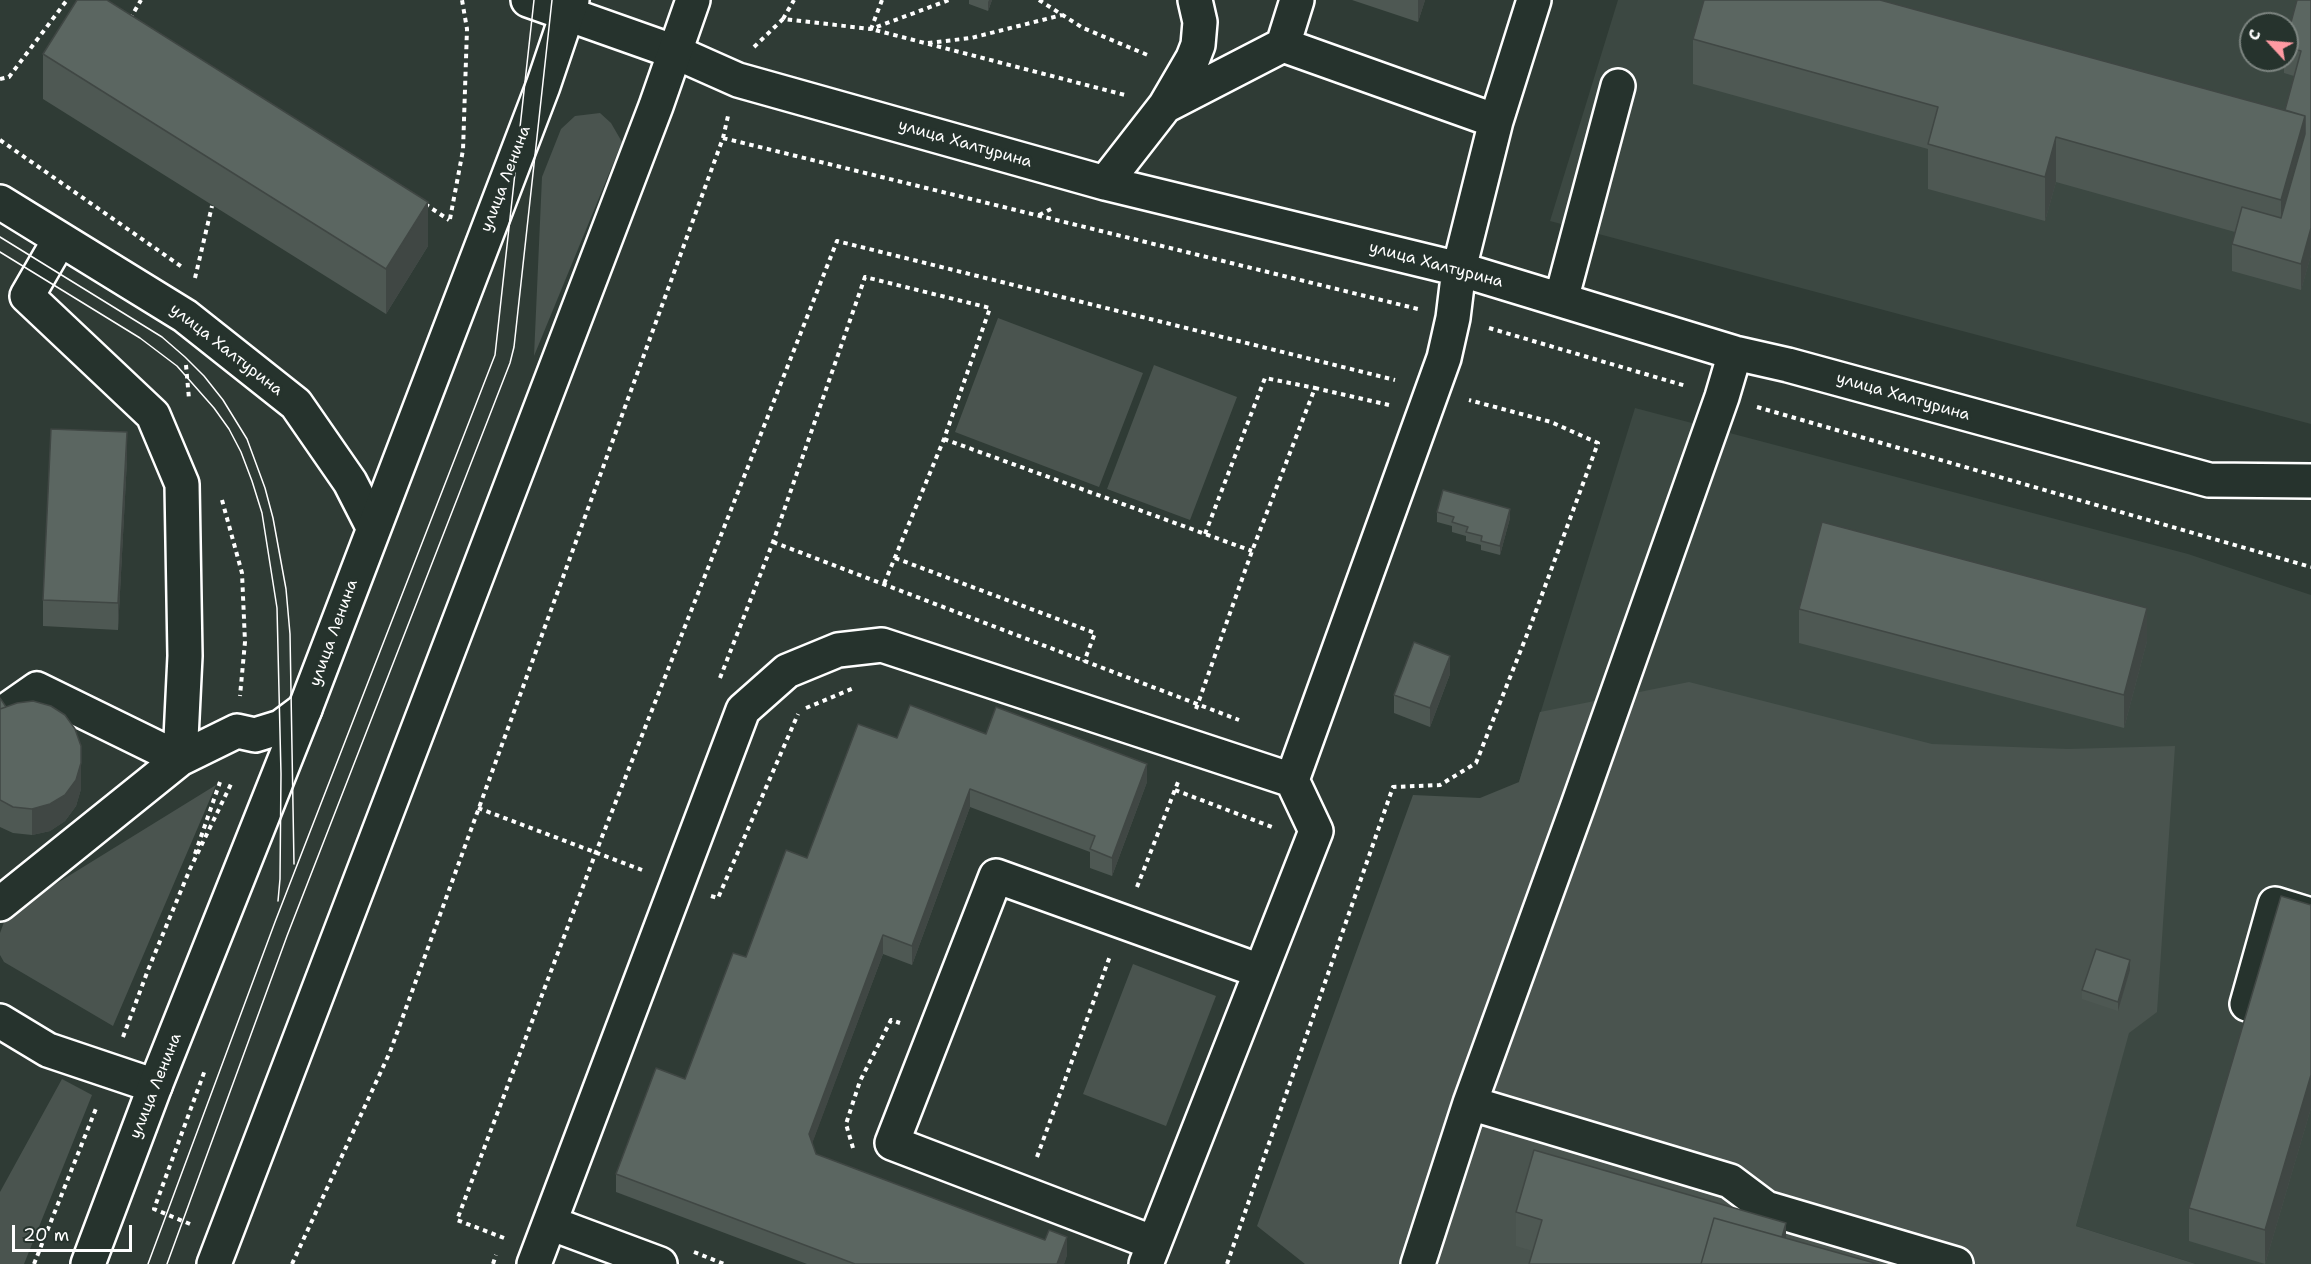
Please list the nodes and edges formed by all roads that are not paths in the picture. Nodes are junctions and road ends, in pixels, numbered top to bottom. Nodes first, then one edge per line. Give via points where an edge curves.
1 (528, 0) edge
2 (693, 0) edge
3 (1195, 0) edge
4 (1297, 0) edge
5 (1534, 0) edge
6 (570, 7) edge
7 (1283, 45) junction
8 (675, 52) junction
9 (1618, 86) dead end
10 (1165, 106) junction
11 (1496, 121) junction
12 (1105, 183) junction
13 (0, 202) edge
14 (60, 239) junction
15 (1459, 269) junction
16 (1561, 300) junction
17 (1735, 353) junction
18 (2311, 481) edge
19 (373, 527) junction
20 (305, 709) junction
21 (0, 715) edge
22 (180, 759) junction
23 (1292, 780) junction
24 (0, 904) edge
25 (2311, 915) edge
26 (1260, 971) junction
27 (2247, 1004) edge
28 (0, 1021) edge
29 (155, 1086) junction
30 (1470, 1103) junction
31 (541, 1246) edge
32 (1150, 1253) edge
33 (88, 1264) edge
34 (214, 1264) edge
35 (660, 1264) edge
36 (1418, 1264) edge
37 (1956, 1264) edge

1 - 6 main road, улица Халтурина
2 - 8 main road
3 - 10 main road via 1200,22 1198,45
4 - 7 main road
5 - 11 main road
6 - 8 main road, улица Халтурина
6 - 19 main road, улица Ленина
7 - 10 main road
7 - 11 main road
8 - 12 main road, улица Халтурина via 738,80
8 - 34 main road
9 - 16 main road
10 - 12 main road
11 - 15 main road
12 - 15 main road, улица Халтурина
13 - 14 main road, улица Халтурина
14 - 19 main road, улица Халтурина via 185,316 296,404 350,482
14 - 22 main road via 27,296 153,415 182,484 185,656
15 - 16 main road, улица Халтурина
15 - 23 main road via 1444,358
16 - 17 main road, улица Халтурина
17 - 18 main road, улица Халтурина via 2209,480
17 - 30 main road
19 - 20 main road, улица Ленина
20 - 22 main road via 280,727 255,735 237,730
20 - 29 main road, улица Ленина
21 - 22 main road via 37,690
22 - 24 main road
23 - 26 main road via 1316,831
23 - 31 main road via 882,645 838,650 787,671 743,710
25 - 27 main road via 2275,904
26 - 32 main road
26 - 32 main road via 996,876 892,1143
28 - 29 main road via 48,1050
29 - 33 main road, улица Ленина
30 - 36 main road
30 - 37 main road via 1730,1181 1766,1208
31 - 35 main road

